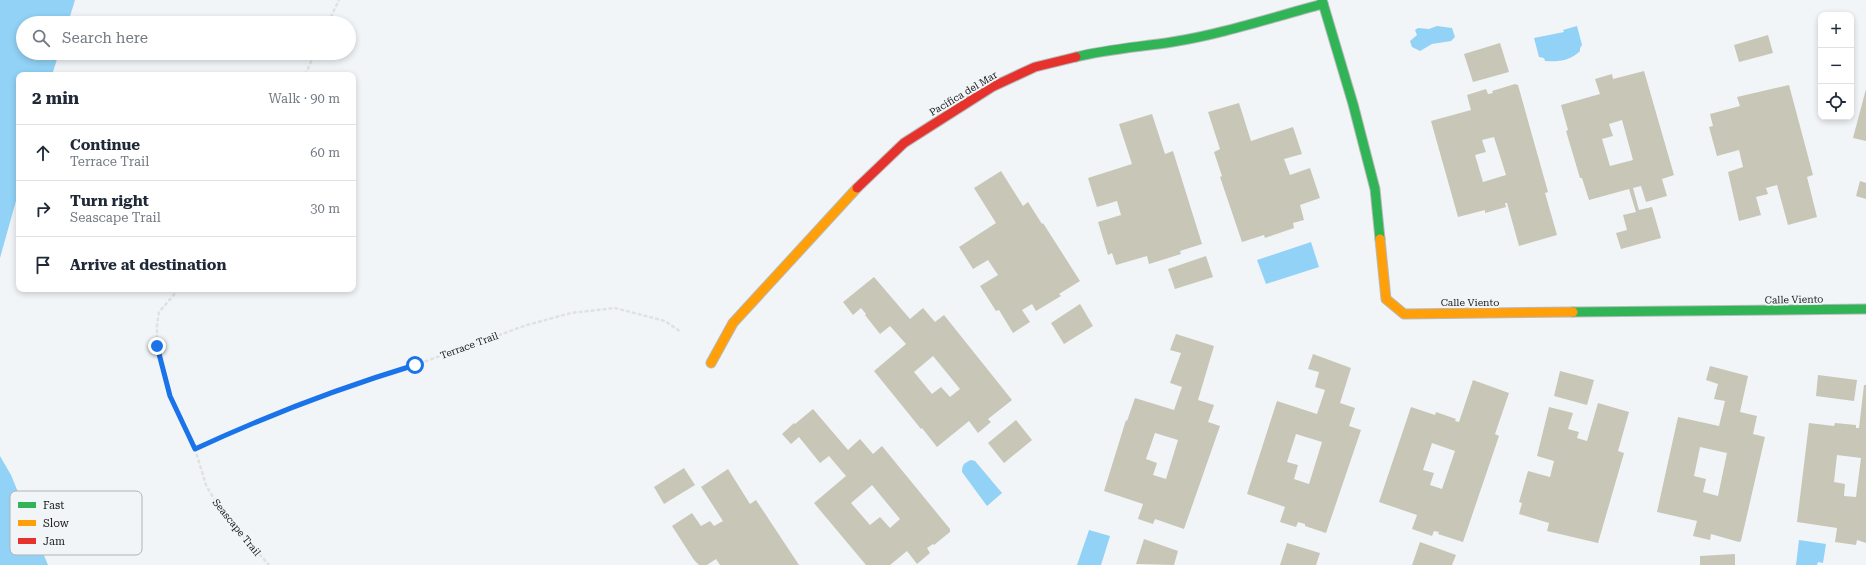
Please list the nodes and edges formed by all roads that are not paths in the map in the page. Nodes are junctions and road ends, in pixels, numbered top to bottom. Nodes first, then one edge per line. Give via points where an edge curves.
1 (1323, 2) edge
2 (1866, 309) edge
3 (711, 363) dead end

1 - 2 street, Calle Viento via 1375,189 1386,299 1404,314
1 - 3 street, Pacifica del Mar via 1226,30 1172,42 1098,51 1035,67 992,87 904,144 849,195 733,323

